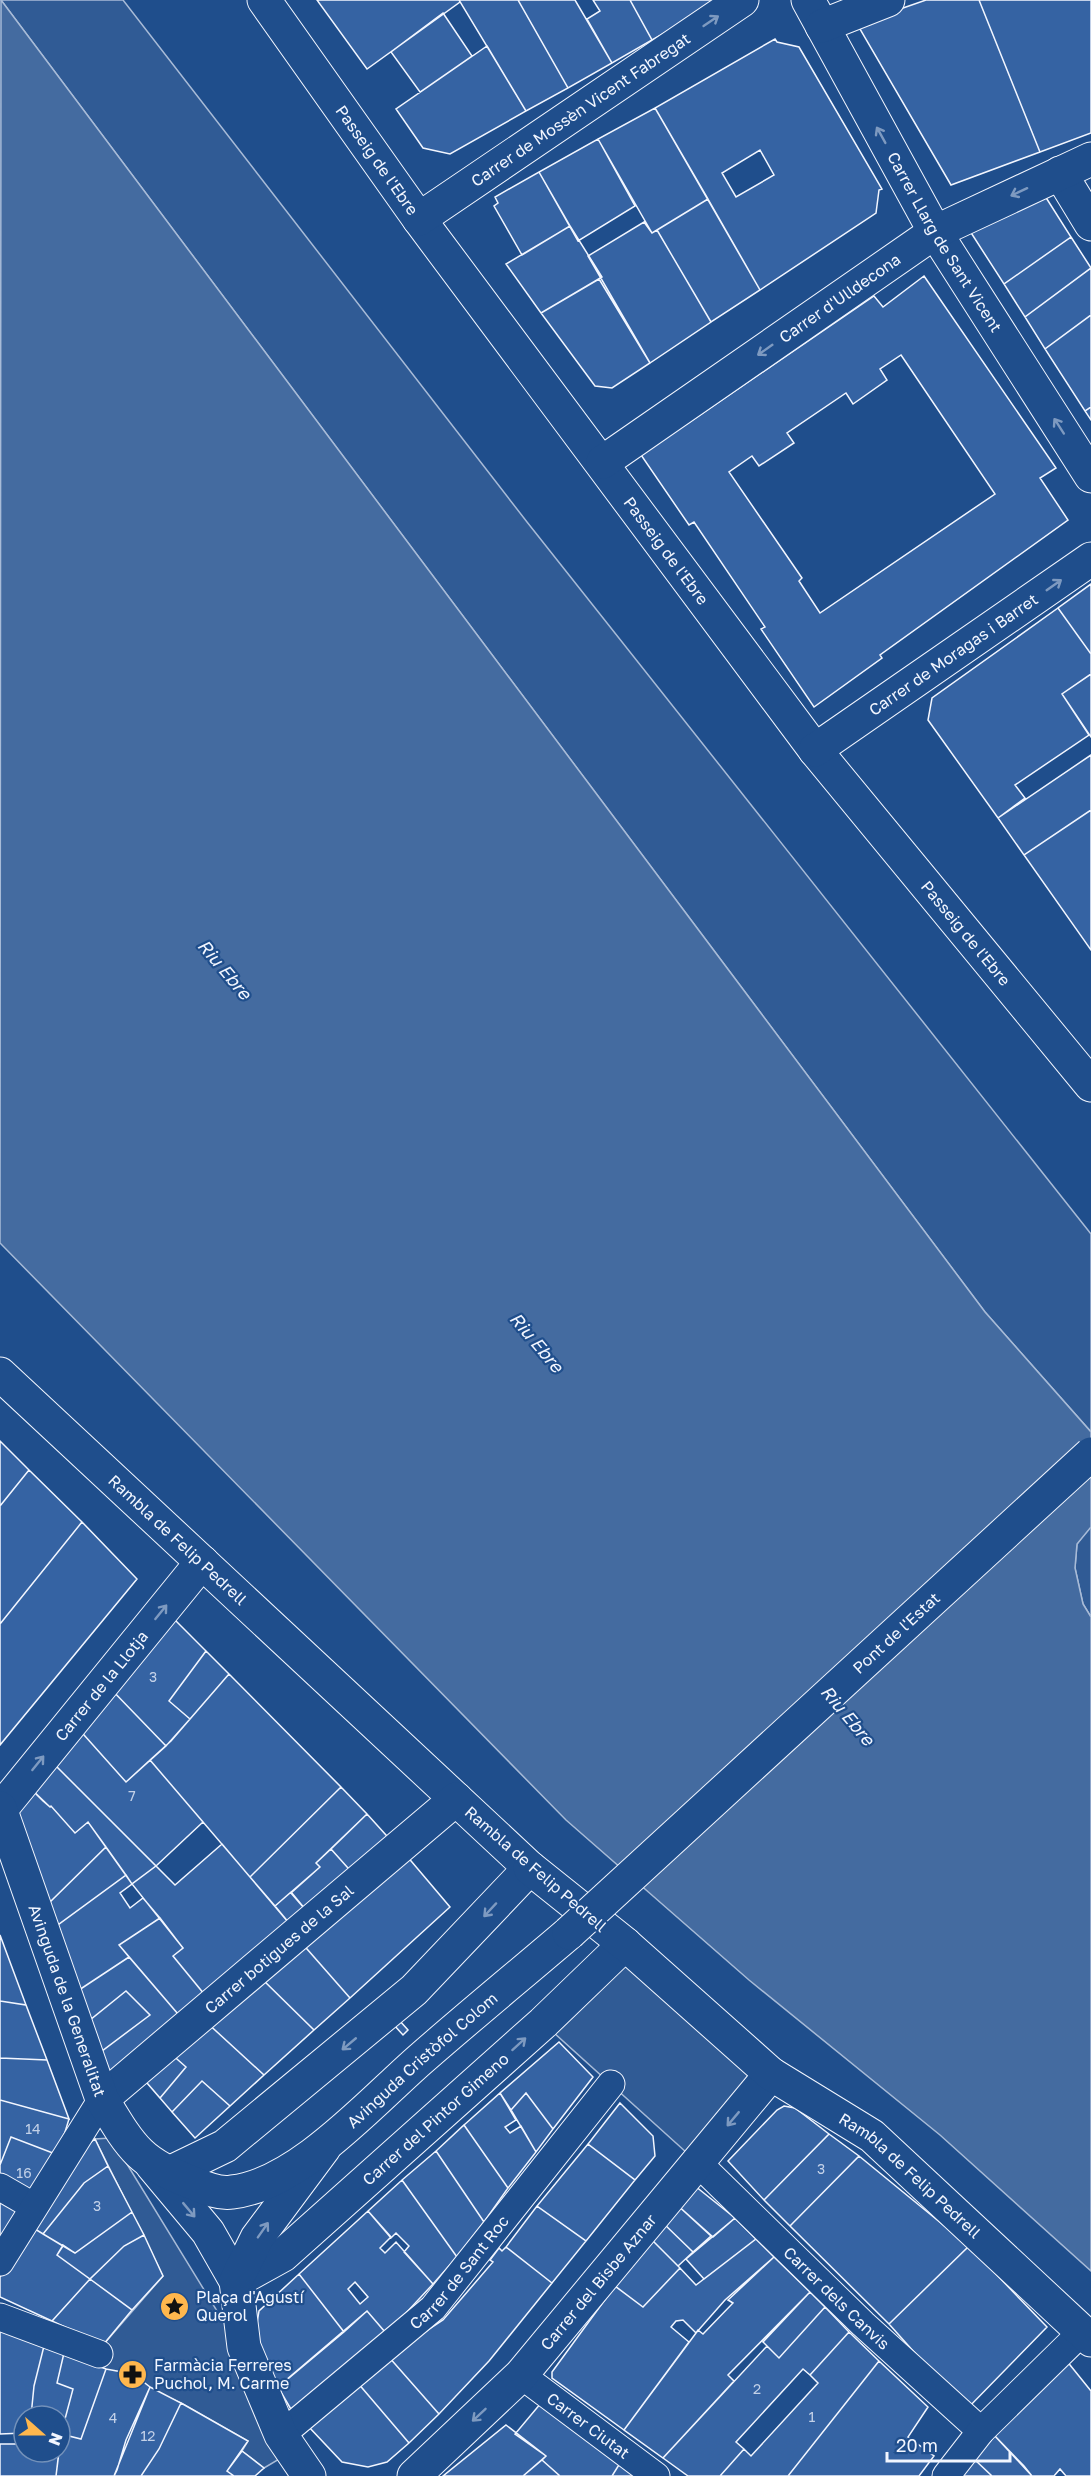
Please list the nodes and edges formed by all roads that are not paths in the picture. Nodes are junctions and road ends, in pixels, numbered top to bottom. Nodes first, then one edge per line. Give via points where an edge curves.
1 (264, 0) edge
2 (742, 0) edge
3 (888, 0) edge
4 (815, 13) edge
5 (1091, 159) edge
6 (1060, 173) junction
7 (419, 219) junction
8 (1091, 224) edge
9 (935, 232) junction
10 (603, 462) junction
11 (1091, 476) edge
12 (1091, 559) edge
13 (815, 750) junction
14 (1091, 1085) edge
15 (0, 1374) edge
16 (1091, 1454) edge
17 (201, 1562) junction
18 (456, 1799) junction
19 (0, 1809) edge
20 (530, 1868) junction
21 (569, 1932) joint
22 (625, 1944) junction
23 (771, 2073) junction
24 (611, 2084) dead end
25 (102, 2099) junction
26 (328, 2142) junction
27 (697, 2162) junction
28 (160, 2169) junction
29 (0, 2187) edge
30 (33, 2206) junction
31 (0, 2262) edge
32 (236, 2281) junction
33 (0, 2317) edge
34 (1087, 2335) edge
35 (99, 2354) dead end
36 (521, 2375) junction
37 (981, 2431) junction
38 (281, 2435) junction
39 (309, 2476) edge
40 (414, 2476) edge
41 (656, 2476) edge
42 (946, 2476) edge

1 - 7 street, Passeig de l'Ebre
7 -> 2 street, Carrer de Mossèn Vicent Fabregat
3 - 4 street
9 -> 4 street, Carrer Llarg de Sant Vicent
5 - 6 street, Carrer d'Ulldecona
6 - 8 street
6 -> 9 street, Carrer d'Ulldecona
7 - 10 street, Passeig de l'Ebre
9 -> 10 street, Carrer d'Ulldecona
11 -> 9 street, Carrer Llarg de Sant Vicent
10 - 13 street, Passeig de l'Ebre
13 -> 12 street, Carrer de Moragas i Barret
13 - 14 street, Passeig de l'Ebre
15 - 17 street, Rambla de Felip Pedrell
16 - 21 street, Pont de l'Estat, bridge
17 - 18 street, Rambla de Felip Pedrell
19 -> 17 street, Carrer de la Llotja
18 - 20 street, Rambla de Felip Pedrell
18 - 25 street, Carrer botigues de la Sal
19 - 25 street, Avinguda de la Generalitat
20 - 22 street, Rambla de Felip Pedrell
20 -> 28 street via 405,1998 225,2146
21 - 26 street, Avinguda Cristòfol Colom
22 - 23 street, Rambla de Felip Pedrell
32 -> 22 street, Carrer del Pintor Gimeno via 283,2255
23 -> 27 street, Carrer del Bisbe Aznar
23 - 34 street, Rambla de Felip Pedrell via 872,2136
24 - 38 street, Carrer de Sant Roc via 433,2308
25 - 28 street, Avinguda de la Generalitat via 127,2140
25 - 30 street
26 - 28 street, Avinguda Cristòfol Colom via 270,2183 231,2193 202,2187
32 -> 26 street via 257,2238
27 - 36 street, Carrer del Bisbe Aznar
27 - 37 street, Carrer dels Canvis via 863,2324
28 -> 32 street, Avinguda de la Generalitat via 208,2232
29 - 30 street
30 - 31 street
32 - 38 street via 244,2346
33 - 35 street
34 - 37 street
36 -> 40 street, Carrer del Bisbe Aznar
36 - 41 street, Carrer Ciutat
37 - 42 street
38 - 39 street

